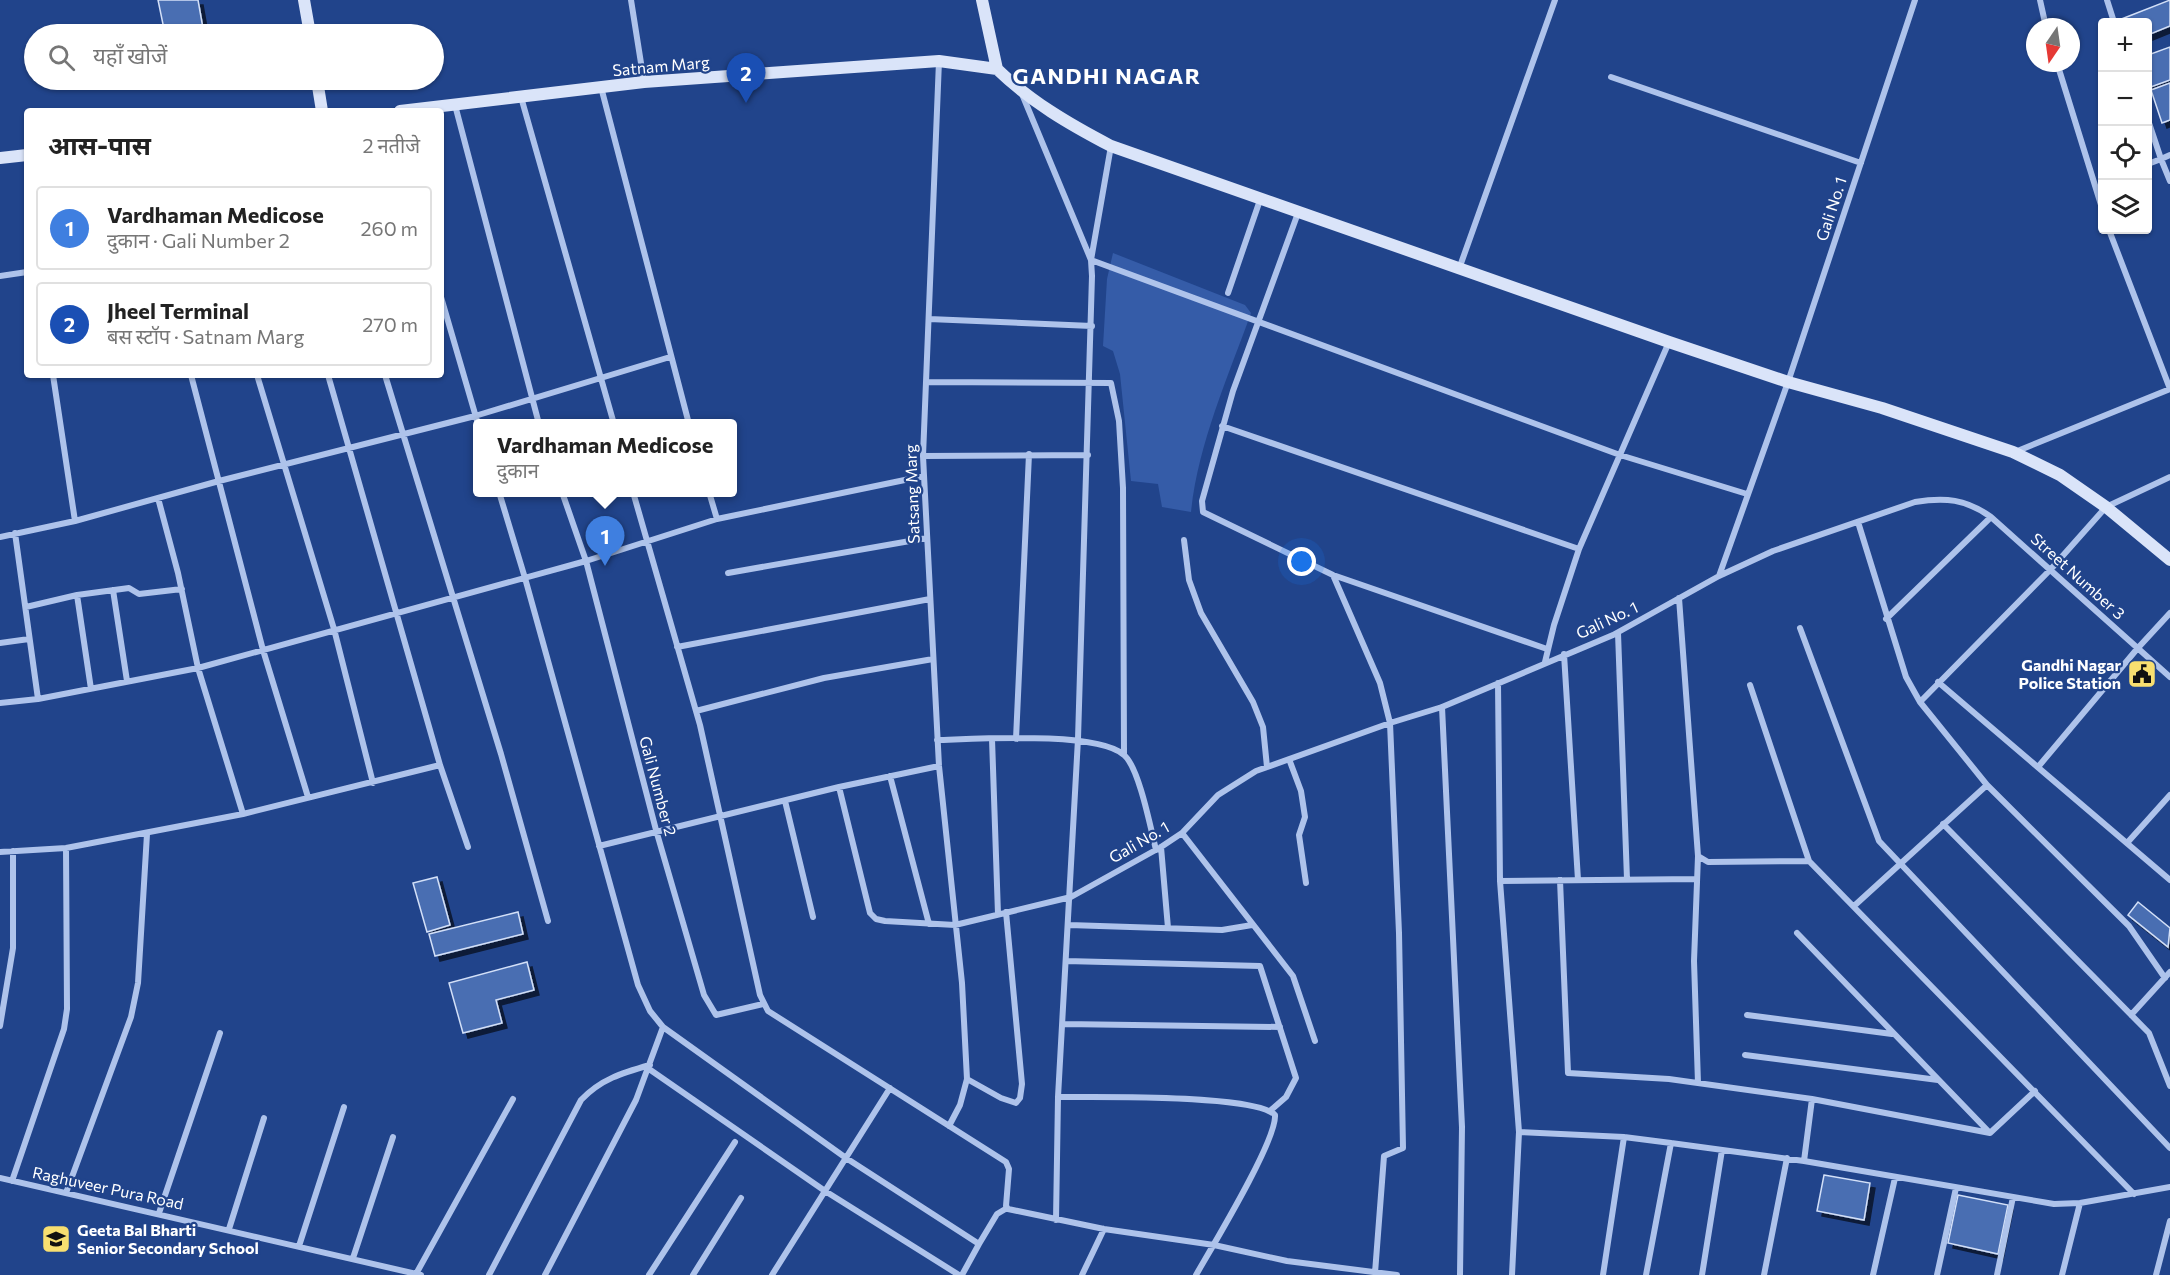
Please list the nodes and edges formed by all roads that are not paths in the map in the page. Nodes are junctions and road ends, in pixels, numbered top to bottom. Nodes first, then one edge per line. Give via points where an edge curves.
1 (304, 0) edge
2 (631, 0) edge
3 (982, 0) edge
4 (1556, 0) edge
5 (1915, 0) edge
6 (2040, 0) edge
7 (2107, 0) edge
8 (2044, 18) edge
9 (2113, 18) edge
10 (308, 24) edge
11 (939, 62) junction
12 (997, 69) junction
13 (2060, 72) edge
14 (1611, 77) dead end
15 (645, 82) junction
16 (601, 87) junction
17 (319, 90) edge
18 (1022, 93) junction
19 (521, 97) junction
20 (455, 104) junction
21 (322, 108) edge
22 (423, 108) edge
23 (2150, 126) edge
24 (1111, 146) junction
25 (24, 155) edge
26 (2170, 155) edge
27 (0, 158) edge
28 (2161, 159) junction
29 (2152, 162) edge
30 (1861, 163) junction
31 (2170, 181) edge
32 (2098, 183) edge
33 (2095, 184) junction
34 (2098, 193) edge
35 (1260, 200) junction
36 (1298, 213) junction
37 (2111, 234) edge
38 (1091, 260) junction
39 (1458, 269) junction
40 (24, 272) edge
41 (0, 276) edge
42 (1228, 293) dead end
43 (444, 308) edge
44 (929, 319) junction
45 (1259, 320) junction
46 (1092, 326) junction
47 (1669, 342) junction
48 (670, 357) junction
49 (602, 377) junction
50 (53, 378) edge
51 (192, 378) edge
52 (258, 378) edge
53 (329, 378) edge
54 (387, 378) edge
55 (926, 382) junction
56 (1090, 382) junction
57 (1788, 382) junction
58 (2170, 389) edge
59 (530, 399) junction
60 (475, 416) junction
61 (476, 419) edge
62 (537, 419) edge
63 (613, 419) edge
64 (688, 419) edge
65 (1222, 426) junction
66 (402, 434) junction
67 (350, 449) junction
68 (2013, 453) junction
69 (1029, 454) junction
70 (1088, 455) junction
71 (1620, 455) junction
72 (923, 456) junction
73 (283, 464) junction
74 (924, 476) junction
75 (2170, 477) edge
76 (219, 481) junction
77 (1747, 494) junction
78 (501, 497) edge
79 (564, 497) edge
80 (634, 497) edge
81 (710, 497) edge
82 (158, 498) junction
83 (2106, 507) junction
84 (1991, 517) junction
85 (717, 519) junction
86 (75, 521) junction
87 (1858, 522) junction
88 (15, 533) junction
89 (0, 537) edge
90 (927, 537) junction
91 (1184, 540) dead end
92 (646, 541) junction
93 (1579, 549) junction
94 (2170, 560) edge
95 (586, 561) junction
96 (2050, 569) junction
97 (728, 573) dead end
98 (1333, 575) junction
99 (1719, 576) junction
100 (525, 578) junction
101 (113, 590) junction
102 (182, 590) junction
103 (77, 595) junction
104 (453, 597) junction
105 (1680, 598) junction
106 (930, 599) junction
107 (26, 607) junction
108 (397, 612) junction
109 (2170, 613) edge
110 (1886, 619) junction
111 (1800, 628) dead end
112 (334, 629) junction
113 (1618, 633) junction
114 (30, 639) junction
115 (0, 643) edge
116 (677, 647) junction
117 (1547, 649) junction
118 (2137, 649) junction
119 (262, 650) junction
120 (1564, 654) junction
121 (933, 659) junction
122 (1545, 662) junction
123 (198, 668) junction
124 (2170, 677) edge
125 (127, 681) junction
126 (1938, 682) junction
127 (1498, 683) junction
128 (1750, 684) dead end
129 (91, 688) junction
130 (38, 699) junction
131 (1920, 702) junction
132 (0, 703) edge
133 (1442, 707) junction
134 (696, 711) junction
135 (1390, 723) junction
136 (992, 739) junction
137 (1016, 739) junction
138 (1078, 739) junction
139 (937, 740) junction
140 (1124, 754) junction
141 (1289, 759) junction
142 (440, 765) junction
143 (939, 766) junction
144 (1267, 767) junction
145 (2038, 767) junction
146 (890, 776) junction
147 (373, 783) junction
148 (1987, 785) junction
149 (839, 786) junction
150 (2170, 795) edge
151 (308, 797) junction
152 (785, 801) junction
153 (243, 814) junction
154 (721, 816) junction
155 (1943, 824) junction
156 (656, 830) junction
157 (1182, 833) junction
158 (147, 834) junction
159 (2127, 843) junction
160 (599, 846) junction
161 (468, 847) dead end
162 (66, 849) junction
163 (1158, 849) junction
164 (13, 851) junction
165 (0, 852) edge
166 (1698, 856) junction
167 (1809, 861) junction
168 (1899, 864) junction
169 (1627, 879) junction
170 (1697, 879) junction
171 (1560, 880) junction
172 (1578, 880) junction
173 (2170, 880) edge
174 (1500, 881) junction
175 (1305, 883) dead end
176 (1071, 897) junction
177 (1854, 906) junction
178 (1006, 912) junction
179 (998, 914) junction
180 (813, 917) dead end
181 (548, 921) dead end
182 (929, 924) junction
183 (955, 925) junction
184 (1069, 925) junction
185 (1252, 925) junction
186 (1168, 928) junction
187 (1797, 933) dead end
188 (1066, 962) junction
189 (2170, 972) edge
190 (2165, 978) junction
191 (763, 1004) junction
192 (1747, 1015) dead end
193 (2131, 1015) junction
194 (1064, 1024) junction
195 (0, 1026) edge
196 (663, 1027) junction
197 (1280, 1027) junction
198 (220, 1033) dead end
199 (1893, 1034) junction
200 (1315, 1041) dead end
201 (1745, 1055) dead end
202 (649, 1067) junction
203 (967, 1078) junction
204 (1938, 1080) junction
205 (1698, 1083) junction
206 (2170, 1086) edge
207 (890, 1088) junction
208 (2035, 1091) junction
209 (1058, 1097) junction
210 (513, 1099) dead end
211 (1812, 1099) junction
212 (344, 1107) dead end
213 (1271, 1110) junction
214 (264, 1118) dead end
215 (949, 1126) junction
216 (1519, 1132) junction
217 (1990, 1133) junction
218 (393, 1137) dead end
219 (1624, 1137) junction
220 (735, 1142) dead end
221 (1671, 1143) junction
222 (2170, 1147) edge
223 (1722, 1150) junction
224 (846, 1158) junction
225 (1787, 1158) junction
226 (1804, 1161) junction
227 (0, 1178) edge
228 (1894, 1178) junction
229 (12, 1181) junction
230 (2170, 1187) edge
231 (1956, 1188) junction
232 (825, 1191) junction
233 (66, 1193) junction
234 (2134, 1194) junction
235 (2013, 1197) junction
236 (741, 1198) dead end
237 (2080, 1203) junction
238 (1007, 1208) junction
239 (159, 1213) junction
240 (1056, 1221) junction
241 (2170, 1221) edge
242 (229, 1229) junction
243 (1104, 1229) junction
244 (979, 1244) junction
245 (1214, 1245) junction
246 (299, 1246) junction
247 (353, 1258) junction
248 (1358, 1273) edge
249 (1375, 1273) junction
250 (419, 1274) edge
251 (489, 1275) edge
252 (545, 1275) edge
253 (649, 1275) edge
254 (693, 1275) edge
255 (772, 1275) edge
256 (960, 1275) edge
257 (1082, 1275) edge
258 (1196, 1275) edge
259 (1397, 1275) edge
260 (1460, 1275) edge
261 (1512, 1275) edge
262 (1603, 1275) edge
263 (1646, 1275) edge
264 (1702, 1275) edge
265 (1764, 1275) edge
266 (1873, 1275) edge
267 (1937, 1275) edge
268 (1997, 1275) edge
269 (2062, 1275) edge
270 (2156, 1275) edge

1 - 10 street
2 - 15 street
3 - 12 street
4 - 39 street
5 - 30 street, Gali No. 1
6 - 8 street
7 - 9 street
11 - 12 street, Satnam Marg
11 - 15 street, Satnam Marg
11 - 44 street, Satsang Marg
12 - 18 street
13 - 33 street
14 - 30 street
15 - 16 street, Satnam Marg
16 - 19 street, Satnam Marg
16 - 48 street
17 - 21 street
18 - 24 street
18 - 38 street
19 - 20 street, Satnam Marg
19 - 49 street
20 - 22 street, Satnam Marg
20 - 59 street
23 - 28 street
24 - 35 street
24 - 38 street
25 - 27 street
26 - 28 street
28 - 29 street
28 - 31 street
30 - 57 street, Gali No. 1
32 - 33 street
33 - 34 street
35 - 36 street
35 - 42 street
36 - 39 street
36 - 45 street
37 - 58 street
38 - 45 street
38 - 46 street
39 - 47 street
40 - 41 street
43 - 60 street
44 - 46 street
44 - 55 street, Satsang Marg
45 - 65 street
45 - 71 street
46 - 56 street
47 - 57 street
47 - 71 street
48 - 49 street
48 - 64 street
49 - 59 street
49 - 63 street
50 - 86 street
51 - 76 street
52 - 73 street
53 - 67 street
54 - 66 street
55 - 56 street
55 - 72 street, Satsang Marg
56 - 70 street
56 - 140 street via 1111,383 1119,421
57 - 68 street via 1882,408
57 - 77 street, Gali No. 1
58 - 68 street
59 - 60 street
59 - 62 street
60 - 61 street
60 - 66 street
65 - 93 street
65 - 98 street via 1202,501 1203,512
66 - 67 street
66 - 104 street
67 - 73 street
67 - 108 street
68 - 83 street via 2060,475
69 - 70 street
69 - 72 street
69 - 137 street
70 - 138 street
71 - 77 street
71 - 93 street
72 - 74 street, Satsang Marg
73 - 76 street
73 - 112 street
74 - 85 street
74 - 90 street, Satsang Marg
75 - 83 street
76 - 82 street
76 - 119 street
77 - 99 street, Gali No. 1
78 - 100 street
79 - 95 street, Gali Number 2
80 - 92 street
81 - 85 street
82 - 86 street
82 - 102 street
83 - 94 street
83 - 96 street
84 - 87 street, Street Number 3 via 1964,501 1939,498
84 - 96 street, Street Number 3
84 - 110 street
85 - 92 street
86 - 88 street
87 - 99 street via 1773,551
87 - 110 street
88 - 89 street
88 - 107 street
90 - 97 street
90 - 106 street, Satsang Marg
91 - 144 street via 1189,580 1201,613 1253,702 1263,727
92 - 95 street
92 - 116 street
93 - 117 street
95 - 100 street
95 - 156 street, Gali Number 2
96 - 118 street, Street Number 3
96 - 126 street
98 - 117 street
98 - 135 street via 1380,683
99 - 105 street, Gali No. 1
100 - 104 street
100 - 160 street
101 - 102 street via 129,588 139,594
101 - 103 street
101 - 125 street
102 - 123 street
103 - 107 street
103 - 129 street
104 - 108 street
104 - 181 street
105 - 113 street, Gali No. 1
105 - 166 street
106 - 116 street
106 - 121 street, Satsang Marg
107 - 114 street
108 - 112 street
108 - 142 street
109 - 118 street
110 - 131 street via 1906,677
111 - 168 street via 1870,822 1879,841
112 - 119 street
112 - 147 street
113 - 120 street, Gali No. 1
113 - 169 street
114 - 115 street
114 - 130 street
116 - 134 street
117 - 122 street
118 - 124 street, Street Number 3
118 - 145 street
119 - 123 street
119 - 151 street
120 - 122 street, Gali No. 1
120 - 172 street
121 - 134 street via 824,678
121 - 139 street, Satsang Marg
122 - 127 street, Gali No. 1
123 - 125 street
123 - 153 street
125 - 129 street
126 - 131 street
126 - 145 street
127 - 133 street, Gali No. 1
127 - 174 street
128 - 167 street
129 - 130 street
130 - 132 street
131 - 148 street
133 - 135 street, Gali No. 1
133 - 260 street via 1462,1127
134 - 154 street
135 - 141 street, Gali No. 1
135 - 249 street via 1403,1148 1384,1156
136 - 137 street
136 - 139 street
136 - 179 street
137 - 138 street
138 - 140 street
138 - 176 street
139 - 143 street, Satsang Marg
140 - 163 street via 1136,776
141 - 144 street, Gali No. 1
141 - 175 street via 1301,791 1305,817 1299,835
142 - 147 street
142 - 161 street
143 - 146 street
143 - 183 street, Satsang Marg
144 - 157 street, Gali No. 1 via 1218,795
145 - 159 street
146 - 149 street
146 - 182 street
147 - 151 street
148 - 155 street
148 - 190 street via 2129,926
149 - 152 street
149 - 182 street, Gali No. 1 via 870,913 885,921
150 - 159 street
151 - 153 street
152 - 154 street
152 - 180 street
153 - 158 street
154 - 156 street
154 - 191 street
155 - 168 street
155 - 193 street
156 - 160 street
156 - 191 street, Gali Number 2 via 704,994 716,1015
157 - 163 street, Gali No. 1
157 - 185 street
158 - 162 street
158 - 233 street via 138,982 131,1017
159 - 173 street
160 - 196 street via 638,985
162 - 164 street
162 - 229 street via 64,1029
163 - 176 street, Gali No. 1
163 - 186 street
164 - 165 street
164 - 195 street via 13,948
166 - 167 street via 1708,862
166 - 170 street
167 - 177 street
168 - 177 street
168 - 222 street
169 - 170 street
169 - 172 street
170 - 205 street via 1694,961
171 - 172 street
171 - 174 street
171 - 205 street via 1568,1073
174 - 216 street
176 - 178 street, Gali No. 1
176 - 184 street
177 - 208 street
178 - 179 street, Gali No. 1
178 - 203 street via 1022,1084 1020,1098 1016,1103 1001,1098
179 - 183 street, Gali No. 1
182 - 183 street, Gali No. 1
183 - 203 street, Satsang Marg
184 - 186 street
184 - 188 street
185 - 186 street via 1222,930
185 - 200 street via 1293,976
187 - 199 street
188 - 194 street
188 - 197 street via 1260,966
189 - 190 street
190 - 193 street
191 - 207 street via 768,1011
192 - 199 street
193 - 206 street via 2149,1033
194 - 197 street
194 - 209 street
196 - 202 street
196 - 224 street
197 - 213 street via 1296,1078 1286,1097
198 - 239 street
199 - 204 street
201 - 204 street
202 - 232 street
202 - 251 street via 614,1075 595,1085 580,1100
202 - 252 street via 602,1170
203 - 215 street, Satsang Marg
204 - 217 street
205 - 211 street
207 - 215 street
207 - 224 street
208 - 217 street
208 - 234 street
209 - 213 street via 1186,1099
209 - 240 street
210 - 250 street
211 - 217 street
211 - 226 street
212 - 246 street
213 - 245 street via 1275,1115 1274,1130
214 - 242 street
215 - 238 street via 1009,1165
216 - 219 street
216 - 261 street
218 - 247 street
219 - 221 street
219 - 262 street
220 - 253 street
221 - 223 street
221 - 263 street
223 - 225 street
223 - 264 street
224 - 232 street
224 - 244 street
225 - 226 street
225 - 265 street
226 - 228 street
227 - 229 street, Raghuveer Pura Road
228 - 231 street
228 - 266 street
229 - 233 street, Raghuveer Pura Road
230 - 234 street
231 - 235 street
231 - 267 street
232 - 255 street
232 - 256 street
233 - 239 street, Raghuveer Pura Road
234 - 237 street
235 - 237 street via 2054,1204
235 - 268 street
236 - 254 street
237 - 269 street
238 - 240 street
238 - 244 street via 997,1214
239 - 242 street, Raghuveer Pura Road
240 - 243 street
241 - 270 street
242 - 246 street, Raghuveer Pura Road
243 - 245 street
243 - 257 street
244 - 256 street
245 - 248 street
245 - 258 street
246 - 247 street, Raghuveer Pura Road
247 - 250 street, Raghuveer Pura Road
248 - 249 street
249 - 259 street

